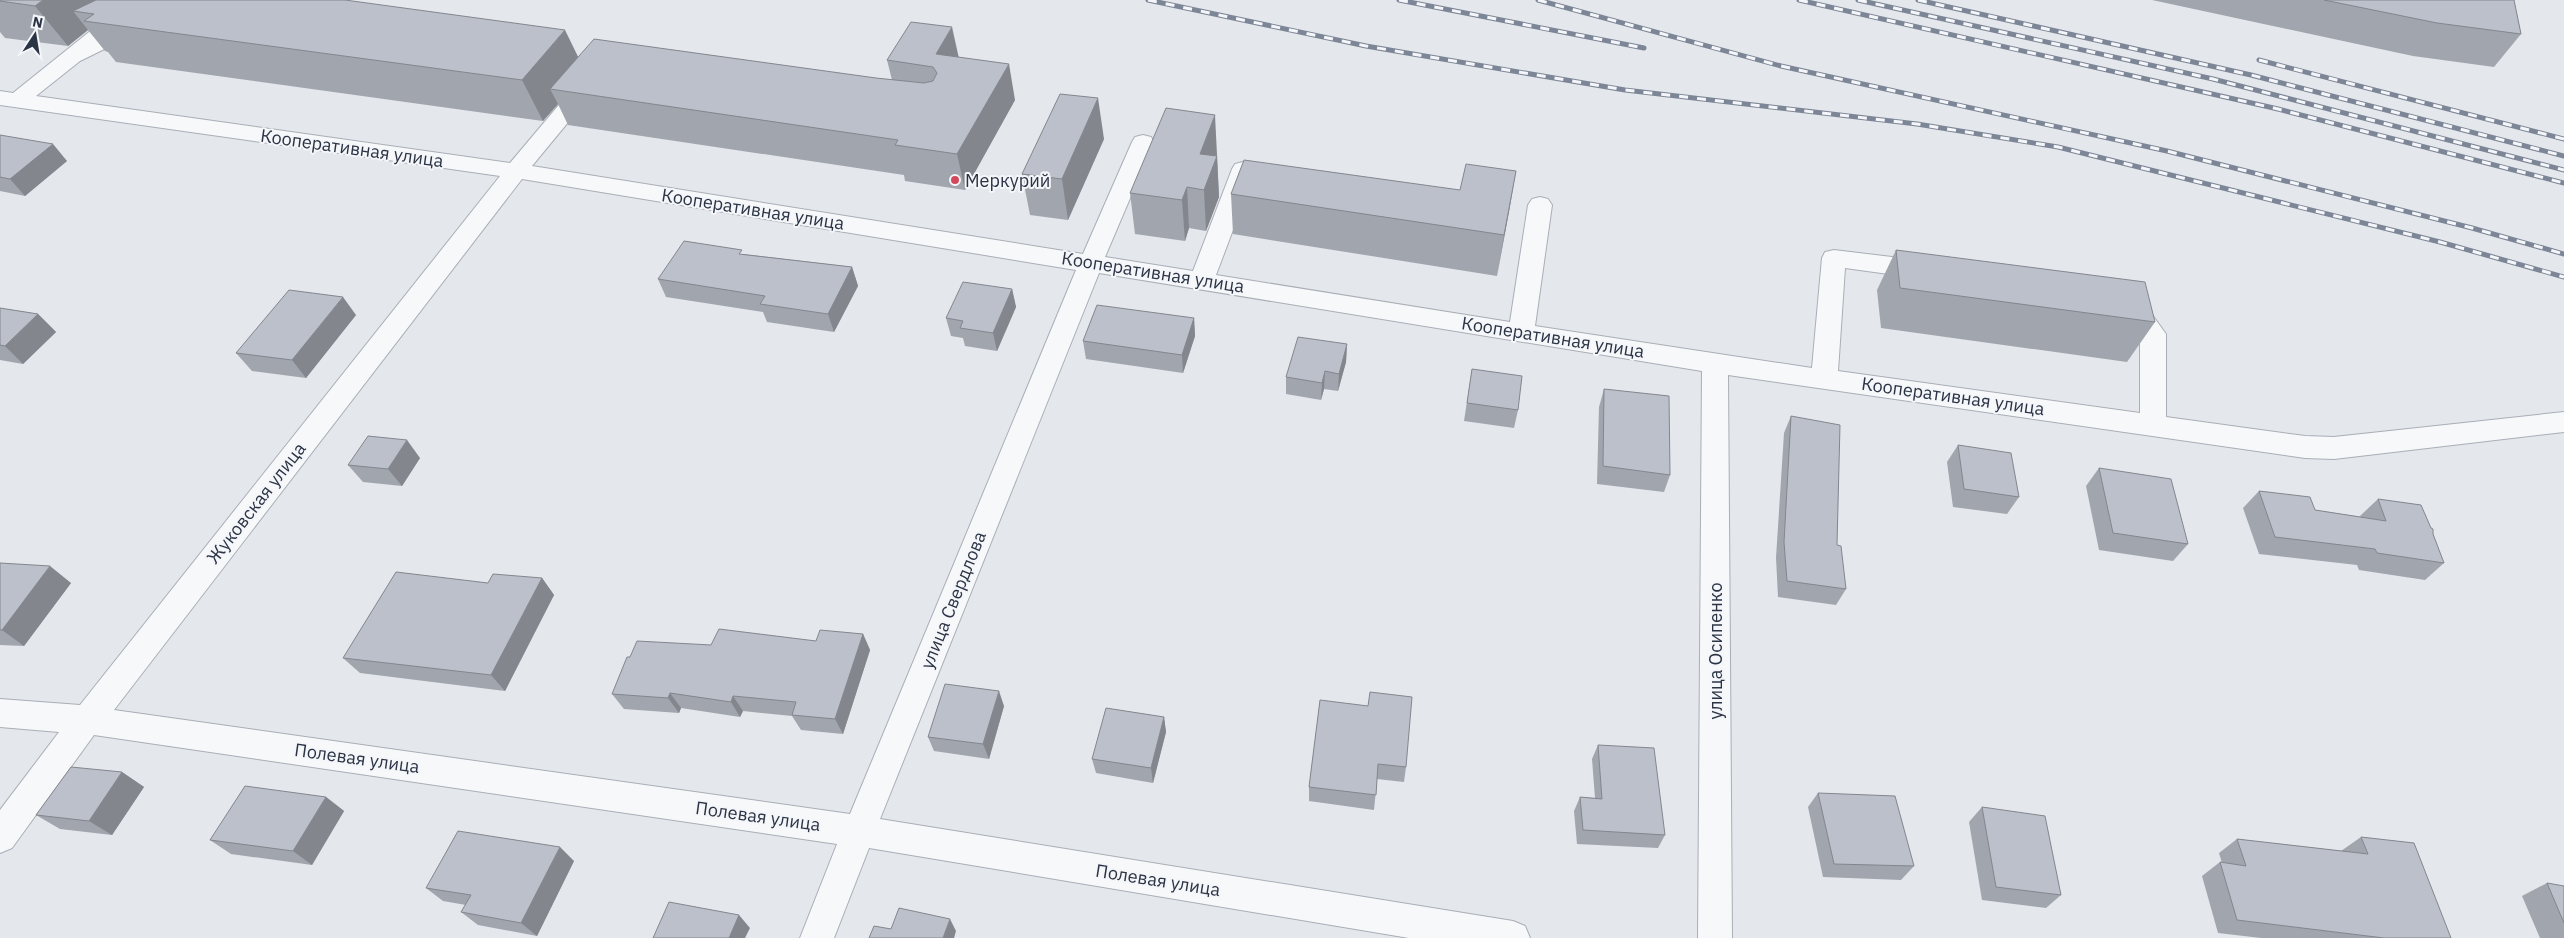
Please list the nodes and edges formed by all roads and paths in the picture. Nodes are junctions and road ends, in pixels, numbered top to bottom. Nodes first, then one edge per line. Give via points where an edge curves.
1 (142, 0) edge
2 (153, 18) edge
3 (73, 56) junction
4 (598, 72) edge
5 (9, 99) edge
6 (1143, 142) dead end
7 (516, 171) junction
8 (1263, 171) edge
9 (1540, 205) dead end
10 (1091, 262) junction
11 (1950, 274) edge
12 (1202, 280) junction
13 (2106, 294) edge
14 (1520, 332) junction
15 (1715, 364) junction
16 (1824, 378) junction
17 (2564, 422) edge
18 (2152, 425) junction
19 (0, 713) edge
20 (88, 720) junction
21 (859, 831) junction
22 (0, 837) edge
23 (817, 938) edge
24 (1513, 938) edge
25 (1715, 938) edge

1 - 3 street
2 - 3 street
3 - 5 street
4 - 7 street, Жуковская улица
5 - 7 street, Кооперативная улица
6 - 10 street, улица Свердлова
7 - 10 street, Кооперативная улица
7 - 20 street, Жуковская улица
8 - 12 street via 1243,168
9 - 14 street
10 - 12 street, Кооперативная улица
10 - 21 street, улица Свердлова
11 - 16 street via 1834,258
12 - 14 street, Кооперативная улица
13 - 18 street via 2125,297 2153,334
14 - 15 street, Кооперативная улица
15 - 16 street, Кооперативная улица
15 - 25 street, улица Осипенко
16 - 18 street, Кооперативная улица
17 - 18 street, Кооперативная улица via 2334,448
19 - 20 street, Полевая улица
20 - 21 street, Полевая улица
20 - 22 street, Жуковская улица
21 - 23 street, улица Свердлова
21 - 24 street, Полевая улица

